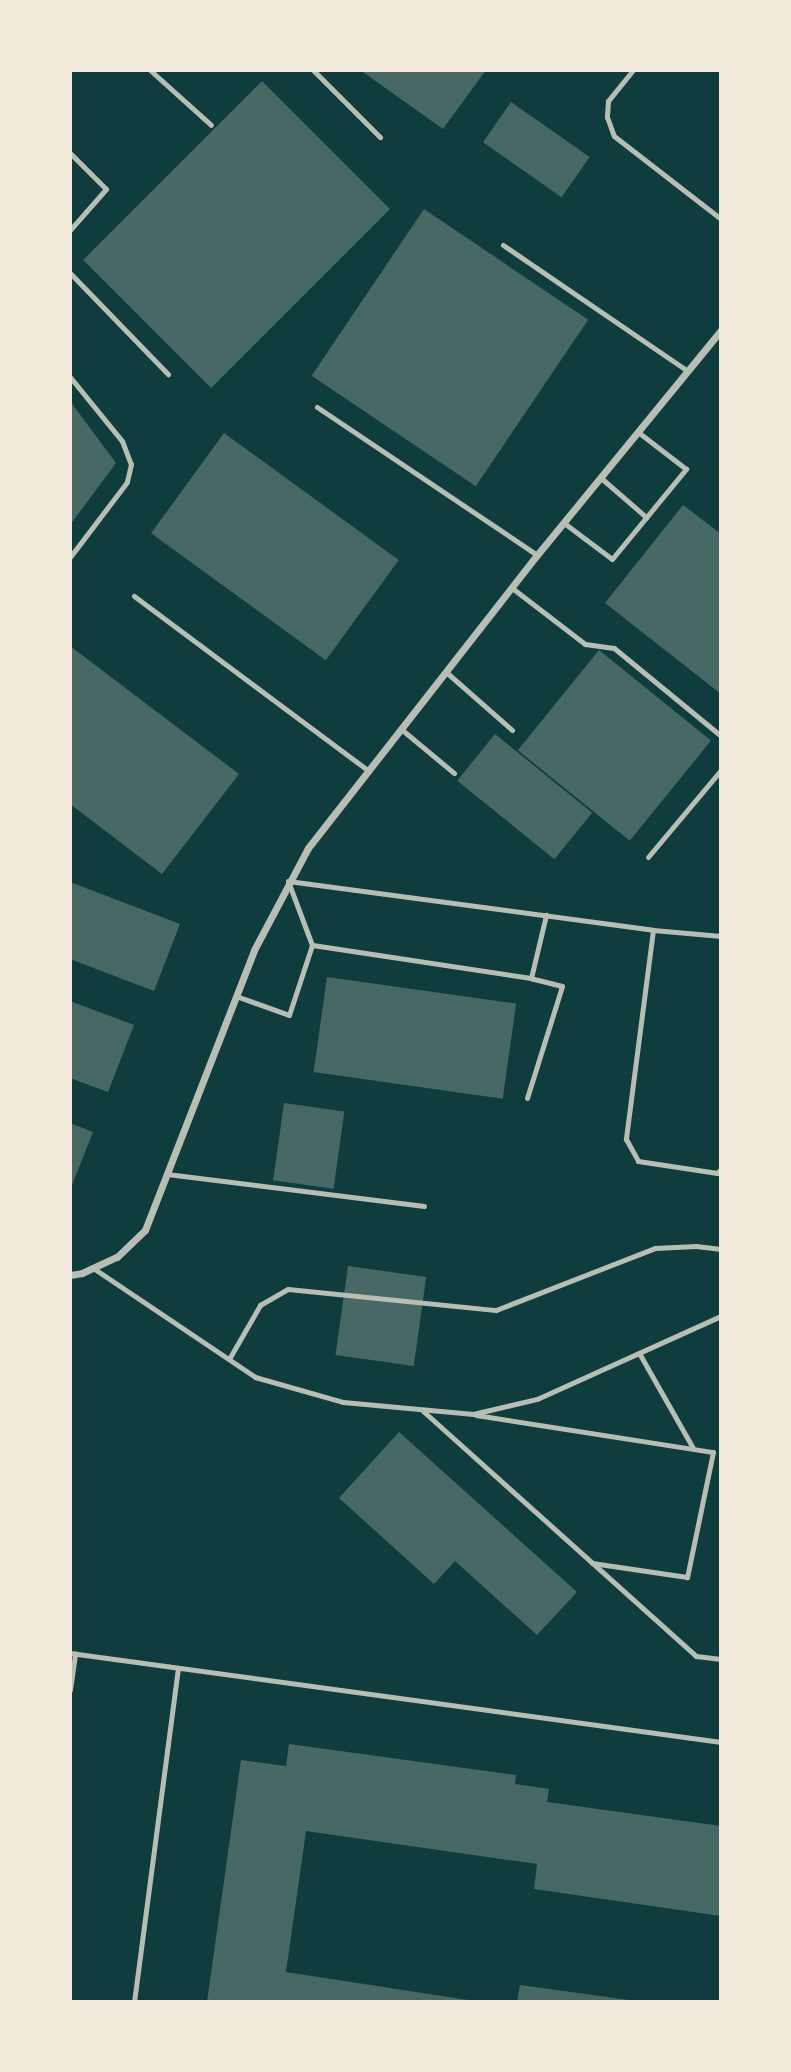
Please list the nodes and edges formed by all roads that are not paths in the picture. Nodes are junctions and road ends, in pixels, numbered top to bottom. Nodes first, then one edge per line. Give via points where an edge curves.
1 (150, 70) edge
2 (313, 70) edge
3 (633, 70) edge
4 (211, 125) dead end
5 (380, 137) dead end
6 (70, 153) edge
7 (721, 219) edge
8 (70, 230) edge
9 (503, 245) dead end
10 (70, 274) edge
11 (721, 330) edge
12 (688, 371) junction
13 (168, 374) dead end
14 (70, 377) edge
15 (317, 407) dead end
16 (638, 432) junction
17 (601, 478) junction
18 (646, 517) junction
19 (564, 523) junction
20 (537, 555) junction
21 (70, 557) edge
22 (512, 588) junction
23 (134, 596) dead end
24 (446, 672) junction
25 (401, 729) junction
26 (512, 730) dead end
27 (721, 736) edge
28 (721, 770) edge
29 (369, 771) junction
30 (454, 773) dead end
31 (648, 857) dead end
32 (288, 881) junction
33 (547, 915) junction
34 (653, 930) junction
35 (721, 936) edge
36 (312, 945) junction
37 (531, 978) junction
38 (236, 996) junction
39 (527, 1098) dead end
40 (721, 1170) edge
41 (167, 1174) junction
42 (424, 1206) dead end
43 (721, 1250) edge
44 (93, 1268) junction
45 (70, 1275) edge
46 (721, 1316) edge
47 (639, 1353) junction
48 (229, 1359) junction
49 (421, 1409) junction
50 (473, 1414) junction
51 (693, 1448) junction
52 (592, 1563) junction
53 (73, 1653) edge
54 (721, 1659) edge
55 (177, 1668) junction
56 (70, 1690) edge
57 (721, 1742) edge
58 (134, 2002) edge

1 - 4 lane
2 - 5 lane
3 - 7 lane via 608,101 607,117 614,136
6 - 8 lane via 106,189
9 - 12 lane
10 - 13 lane
11 - 12 street
12 - 16 street
14 - 21 lane via 122,442 131,471
15 - 20 lane
16 - 17 street
16 - 18 lane via 686,469
17 - 18 lane
17 - 19 street
18 - 19 lane via 612,559
19 - 20 street
20 - 22 street
22 - 24 street
22 - 27 lane via 585,644 614,648
23 - 29 lane
24 - 25 street
24 - 26 lane
25 - 29 street
25 - 30 lane
28 - 31 lane
29 - 32 street
32 - 33 lane
32 - 36 lane
32 - 38 street
33 - 34 lane
33 - 37 lane
34 - 35 lane
34 - 40 lane via 626,1139 638,1161
36 - 37 lane
36 - 38 lane via 289,1015
37 - 39 lane via 562,986
38 - 41 street
41 - 42 lane
41 - 44 street via 145,1230 117,1257
43 - 48 lane via 655,1248 496,1310 288,1289 260,1305
44 - 45 street
44 - 48 lane
46 - 47 lane
47 - 50 lane via 537,1399
47 - 51 lane
48 - 49 lane via 256,1377 343,1402
49 - 50 lane
49 - 52 lane
50 - 51 lane
51 - 52 lane via 713,1452 687,1577
52 - 54 lane via 696,1656
53 - 55 lane
53 - 56 lane
55 - 57 lane
55 - 58 lane

